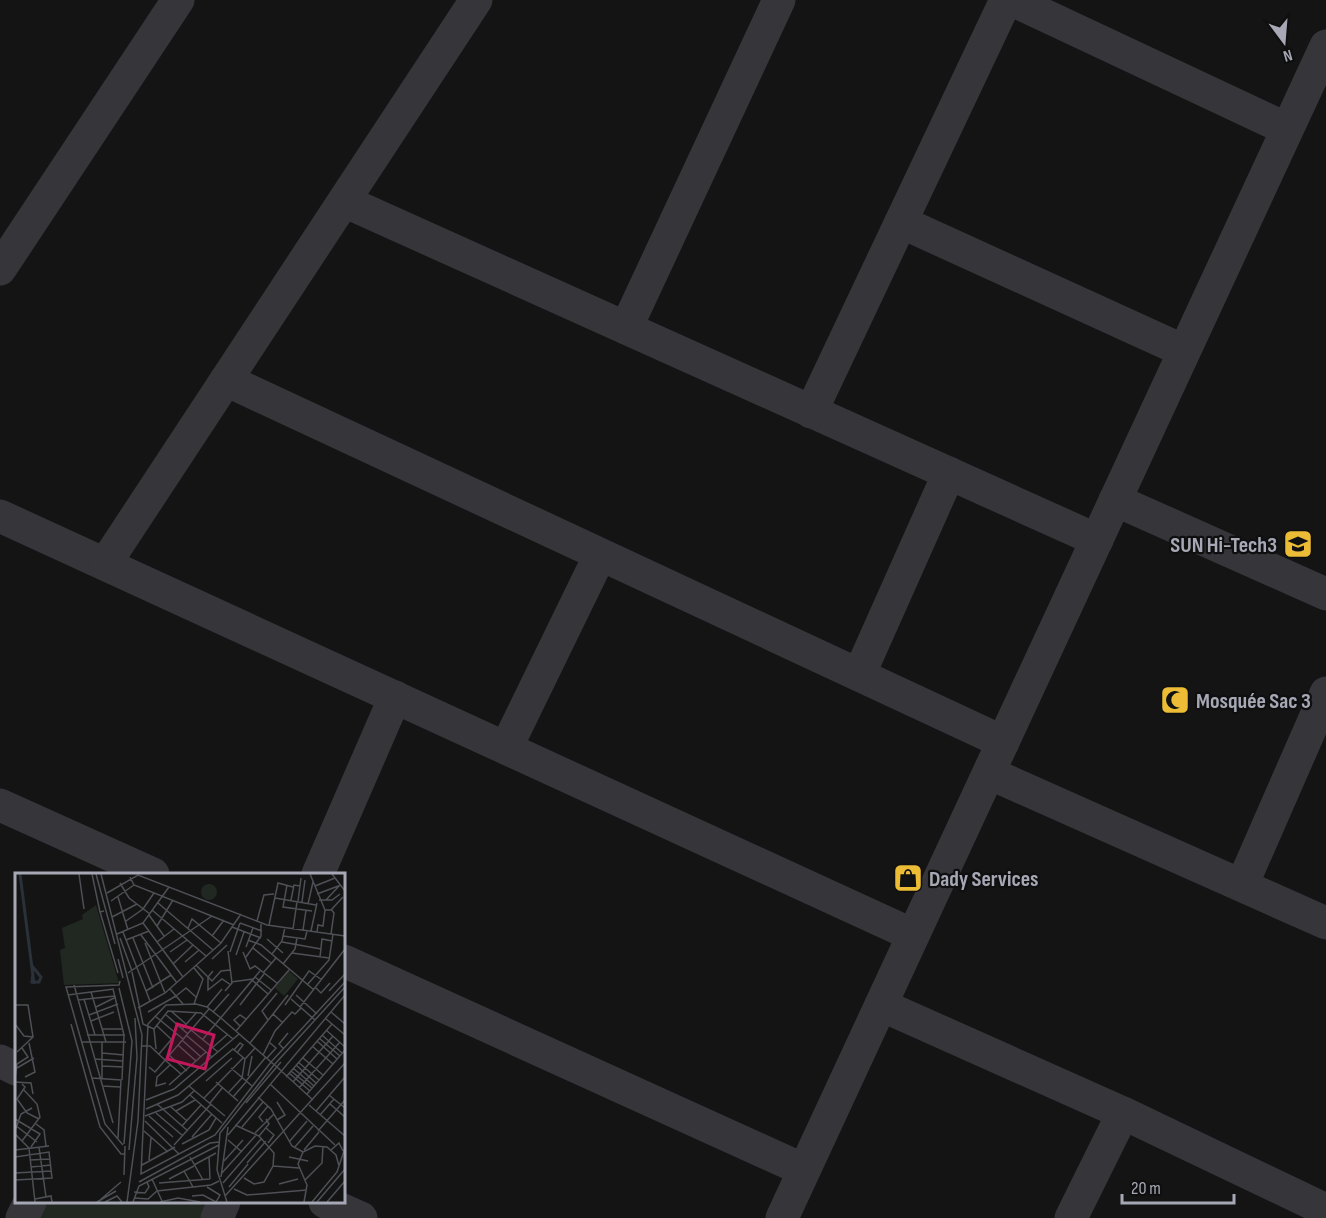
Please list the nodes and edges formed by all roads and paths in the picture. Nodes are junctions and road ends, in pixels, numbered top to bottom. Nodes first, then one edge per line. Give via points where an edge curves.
1 (178, 0) edge
2 (476, 0) edge
3 (779, 0) edge
4 (1006, 0) edge
5 (1012, 0) edge
6 (1326, 46) edge
7 (1287, 129) junction
8 (344, 201) junction
9 (901, 222) junction
10 (0, 269) edge
11 (626, 328) junction
12 (1184, 351) junction
13 (226, 380) junction
14 (811, 412) junction
15 (949, 473) junction
16 (1115, 500) junction
17 (0, 516) edge
18 (1097, 540) junction
19 (600, 555) junction
20 (105, 564) junction
21 (1326, 594) edge
22 (859, 675) junction
23 (1326, 693) edge
24 (395, 697) junction
25 (1002, 742) junction
26 (506, 748) junction
27 (989, 773) junction
28 (0, 805) edge
29 (151, 873) edge
30 (318, 873) edge
31 (1242, 885) junction
32 (1326, 923) edge
33 (913, 935) junction
34 (345, 961) edge
35 (881, 1005) junction
36 (0, 1061) edge
37 (15, 1068) edge
38 (1123, 1113) junction
39 (804, 1170) junction
40 (30, 1203) edge
41 (224, 1203) edge
42 (327, 1203) edge
43 (1326, 1210) edge
44 (22, 1218) edge
45 (217, 1218) edge
46 (361, 1218) edge
47 (782, 1218) edge
48 (1071, 1218) edge

1 - 10 street
2 - 8 street
3 - 11 street
4 - 9 street
5 - 7 street
6 - 7 street
7 - 12 street
8 - 11 street
8 - 13 street
9 - 12 street
9 - 14 street
11 - 14 street
12 - 16 street
13 - 19 street
13 - 20 street
14 - 15 street
15 - 18 street
15 - 22 street
16 - 18 street
16 - 21 street
17 - 20 street
18 - 25 street
19 - 22 street
19 - 26 street
20 - 24 street
22 - 25 street
23 - 31 street
24 - 26 street
24 - 30 street
25 - 27 street
26 - 33 street
27 - 31 street
27 - 33 street
28 - 29 street
31 - 32 street
33 - 35 street
34 - 39 street
35 - 38 street
35 - 39 street
36 - 37 street
38 - 43 street
38 - 48 street
39 - 47 street
40 - 44 street
41 - 45 street
42 - 46 street

